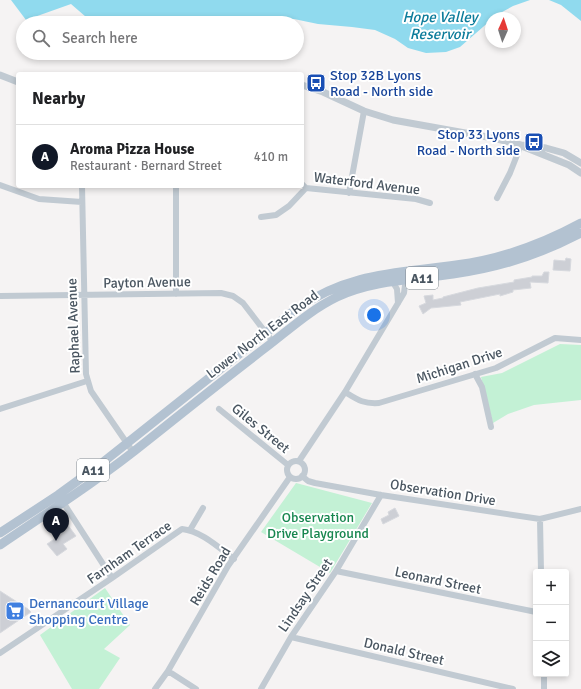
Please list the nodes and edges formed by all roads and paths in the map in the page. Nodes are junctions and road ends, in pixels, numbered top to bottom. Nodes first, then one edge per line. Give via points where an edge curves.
1 (0, 75) edge
2 (16, 81) edge
3 (304, 86) edge
4 (364, 111) junction
5 (521, 145) junction
6 (581, 163) edge
7 (581, 173) edge
8 (0, 185) edge
9 (304, 186) edge
10 (82, 188) edge
11 (176, 188) edge
12 (302, 188) edge
13 (349, 193) junction
14 (497, 198) dead end
15 (82, 202) junction
16 (430, 203) dead end
17 (261, 217) dead end
18 (581, 222) edge
19 (581, 233) edge
20 (405, 275) junction
21 (392, 281) junction
22 (176, 294) junction
23 (0, 296) edge
24 (84, 296) junction
25 (398, 303) junction
26 (267, 333) junction
27 (581, 340) edge
28 (273, 342) junction
29 (475, 374) junction
30 (87, 381) junction
31 (345, 392) junction
32 (0, 408) edge
33 (219, 409) dead end
34 (491, 427) dead end
35 (127, 444) junction
36 (133, 452) junction
37 (299, 462) junction
38 (288, 465) junction
39 (302, 476) junction
40 (290, 477) junction
41 (381, 495) junction
42 (61, 498) junction
43 (204, 508) dead end
44 (581, 509) edge
45 (540, 519) junction
46 (190, 530) junction
47 (0, 533) edge
48 (0, 544) edge
49 (234, 558) junction
50 (541, 569) edge
51 (336, 571) junction
52 (112, 578) junction
53 (533, 611) edge
54 (291, 637) junction
55 (0, 653) edge
56 (168, 671) junction
57 (544, 677) edge
58 (155, 689) edge
59 (196, 689) edge
60 (261, 689) edge
61 (512, 689) edge
62 (544, 689) edge

1 - 2 street
3 - 4 street
4 - 5 street via 393,120
4 - 13 street
5 - 6 street via 556,150
5 - 7 street
5 - 14 street
8 - 15 street via 39,199
9 - 13 street, Waterford Avenue
10 - 15 street, Raphael Avenue
11 - 22 street
12 - 17 street via 289,206 276,215
13 - 16 street, Waterford Avenue via 416,199
15 - 24 street, Raphael Avenue
18 - 20 main road, Lower North East Road / A11 via 539,243 498,257
19 - 20 main road, Lower North East Road / A11 via 538,252 495,266 462,273
20 - 21 main road, Lower North East Road / A11
20 - 25 street via 404,293
20 - 26 main road, Lower North East Road / A11 via 364,278 334,288 303,304
21 - 25 street via 397,289
21 - 28 main road, Lower North East Road / A11 via 364,287 333,299 308,314
22 - 24 street, Payton Avenue
22 - 26 street, Payton Avenue via 221,293 233,296 243,303
23 - 24 street, Payton Avenue
24 - 30 street, Raphael Avenue
25 - 31 street
26 - 28 street, Payton Avenue
26 - 35 main road, Lower North East Road / A11
27 - 29 street, Michigan Drive via 555,338 496,368
28 - 36 main road, Lower North East Road / A11
29 - 31 street, Michigan Drive via 379,403 369,404
29 - 34 street via 482,387
30 - 32 street
30 - 35 street, Raphael Avenue
31 - 37 street
33 - 38 street, Giles Street
35 - 36 street, Raphael Avenue
35 - 42 main road, Lower North East Road / A11
36 - 42 main road, Lower North East Road / A11
37 - 38 street via 295,461
37 - 39 street via 305,469
38 - 40 street via 286,471
39 - 40 street via 296,479
39 - 41 street, Observation Drive via 315,483
40 - 49 street, Reids Road
41 - 45 street, Observation Drive
41 - 51 street, Lindsay Street
42 - 47 main road, Lower North East Road / A11
42 - 48 main road, Lower North East Road / A11
42 - 52 street
43 - 46 street
44 - 45 street, Observation Drive
45 - 50 street
46 - 49 street, Farnham Terrace
46 - 52 street, Farnham Terrace via 182,530
49 - 56 street, Reids Road
51 - 53 street, Leonard Street
51 - 54 street, Lindsay Street
52 - 55 street, Farnham Terrace
54 - 60 street, Lindsay Street
54 - 61 street, Donald Street
56 - 58 street, Reids Road
56 - 59 street
57 - 62 street

